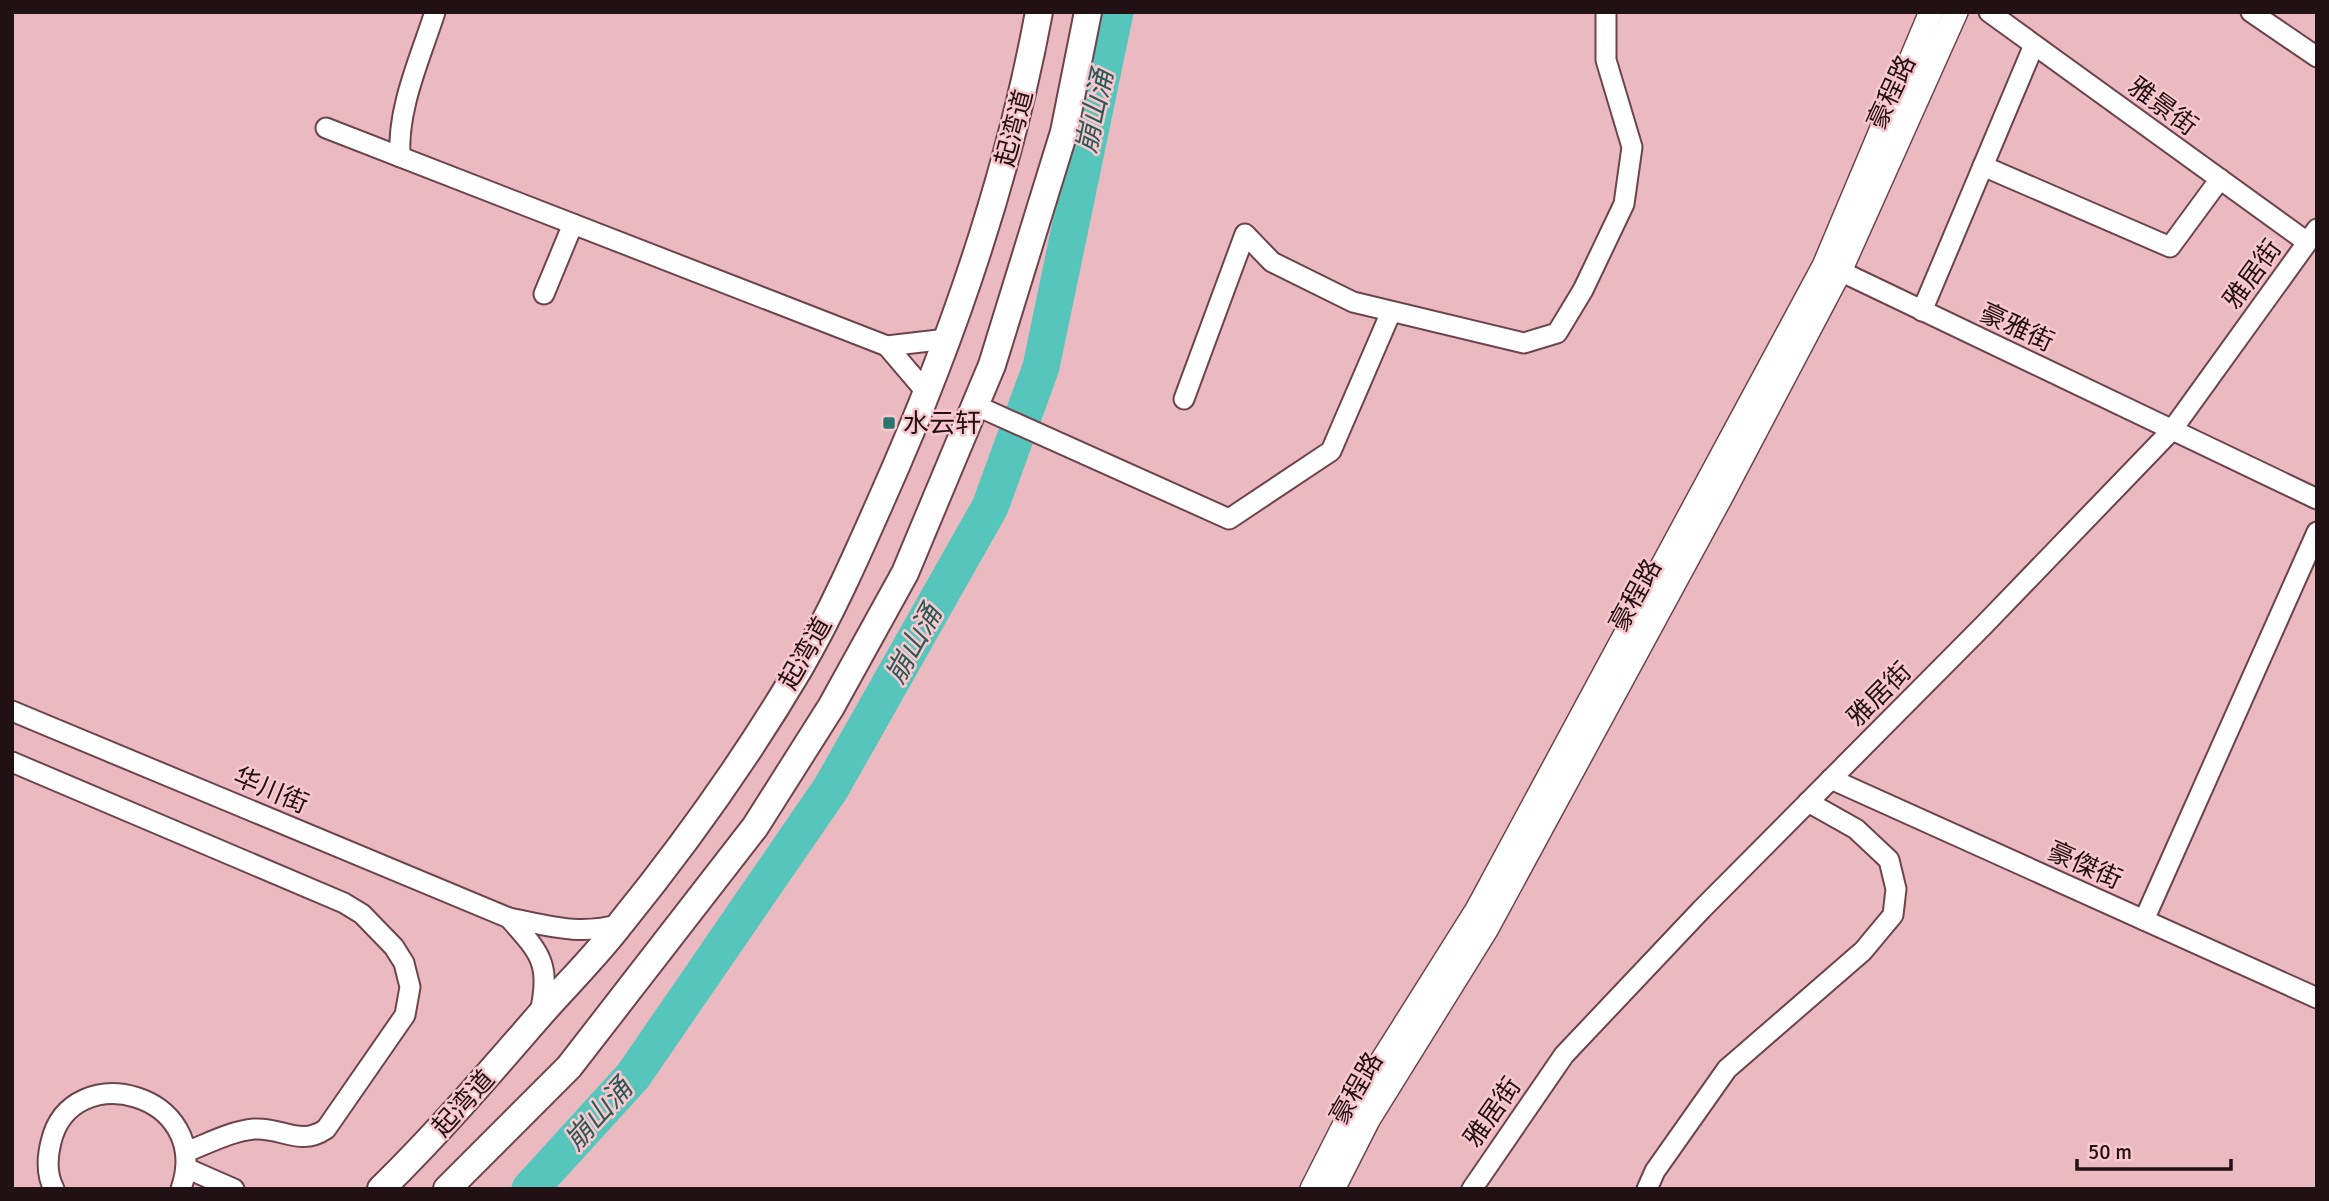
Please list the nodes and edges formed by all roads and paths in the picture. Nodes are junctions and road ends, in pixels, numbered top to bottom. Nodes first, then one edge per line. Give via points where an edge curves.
1 (435, 12) edge
2 (1039, 12) edge
3 (1088, 12) edge
4 (1606, 12) edge
5 (1931, 12) edge
6 (1956, 12) edge
7 (1989, 12) edge
8 (2251, 12) edge
9 (2034, 45) junction
10 (2317, 57) edge
11 (326, 128) dead end
12 (400, 157) junction
13 (1983, 166) junction
14 (2220, 179) junction
15 (573, 224) junction
16 (2312, 236) edge
17 (1840, 271) junction
18 (544, 294) dead end
19 (1922, 311) junction
20 (1391, 312) junction
21 (947, 339) junction
22 (887, 346) junction
23 (927, 393) junction
24 (1184, 399) dead end
25 (975, 405) junction
26 (2172, 430) junction
27 (2317, 499) edge
28 (2317, 532) edge
29 (15, 719) edge
30 (12, 762) edge
31 (1831, 779) junction
32 (1808, 802) junction
33 (509, 918) junction
34 (2144, 920) junction
35 (621, 924) junction
36 (2317, 998) edge
37 (540, 1015) junction
38 (186, 1160) junction
39 (54, 1189) edge
40 (181, 1189) edge
41 (234, 1189) edge
42 (381, 1189) edge
43 (447, 1189) edge
44 (1312, 1189) edge
45 (1333, 1189) edge
46 (1472, 1189) edge
47 (1647, 1189) edge

1 - 12 street via 404,109
2 - 21 main road, 起湾道 via 993,206
3 - 25 main road, 起湾道 via 1063,132 992,365
4 - 20 street via 1606,60 1632,147 1624,204 1557,333 1524,343
5 - 44 street, 豪程路 via 1824,265 1477,910 1356,1102
6 - 17 street, 豪程路
7 - 9 street, 雅景街
8 - 10 street
9 - 13 street
9 - 14 street, 雅景街
11 - 12 street
12 - 15 street
13 - 14 street via 2170,247
13 - 19 street
14 - 16 street, 雅景街
15 - 18 street
15 - 22 street
16 - 26 street, 雅居街
17 - 19 street, 豪雅街
17 - 45 street, 豪程路 via 1486,930 1368,1120
19 - 26 street, 豪雅街
20 - 24 street via 1353,303 1272,262 1245,234
20 - 25 street via 1331,451 1229,519
21 - 22 street
21 - 23 main road, 起湾道
22 - 23 street
23 - 35 main road, 起湾道 via 848,575 799,669
25 - 43 main road, 起湾道 via 905,573 831,707 755,827 569,1067
26 - 27 street
26 - 31 street, 雅居街
28 - 34 street
29 - 33 street, 华川街
30 - 38 street via 344,903 380,931 404,963 410,987 405,1014 326,1129 300,1139 253,1129
31 - 32 street, 雅居街
31 - 34 street, 豪傑街
32 - 46 street, 雅居街 via 1564,1055
32 - 47 street via 1856,829 1889,860 1896,889 1892,915 1863,951 1727,1069
33 - 35 street, 华川街 via 573,931
33 - 37 street, 华川街 via 529,941 546,975
34 - 36 street, 豪傑街
35 - 37 main road, 起湾道
37 - 42 main road, 起湾道 via 469,1099
38 - 39 street via 180,1131 166,1113 137,1096 104,1094 74,1108 53,1134 48,1157
38 - 40 street
38 - 41 street

